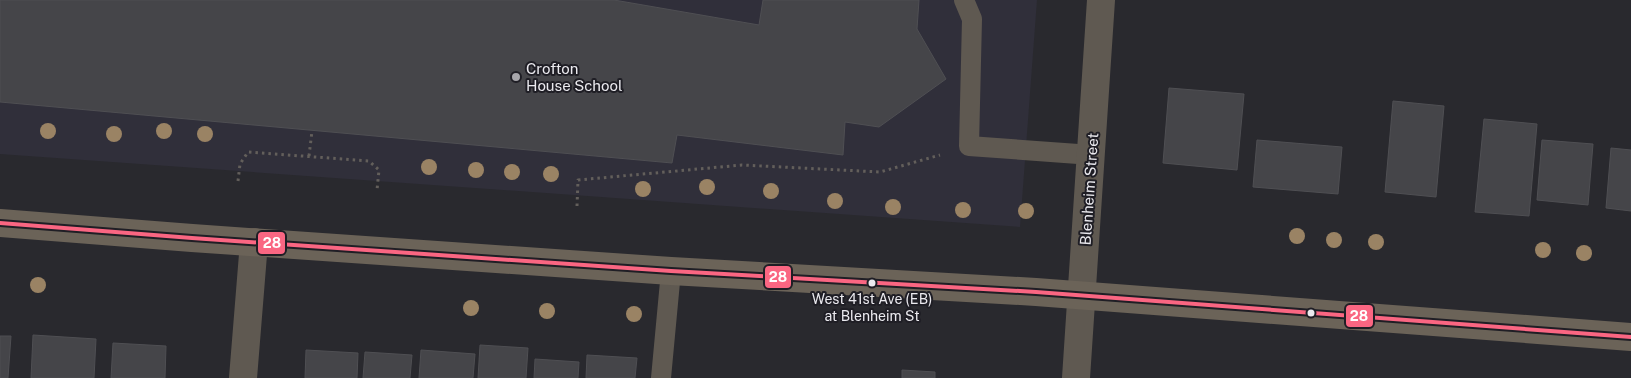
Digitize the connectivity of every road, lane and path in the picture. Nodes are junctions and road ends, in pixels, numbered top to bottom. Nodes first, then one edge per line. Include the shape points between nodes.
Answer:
1 (964, 0) edge
2 (1100, 0) edge
3 (312, 130) dead end
4 (969, 146) junction
5 (1092, 155) junction
6 (309, 156) junction
7 (238, 181) dead end
8 (377, 190) dead end
9 (577, 206) dead end
10 (0, 222) edge
11 (254, 242) junction
12 (671, 271) junction
13 (1082, 296) junction
14 (1631, 337) edge
15 (243, 378) edge
16 (661, 378) edge
17 (1076, 378) edge

1 - 4 lane via 972,19
2 - 5 street, Blenheim Street
3 - 6 path
4 - 5 lane
4 - 9 path via 880,172 742,165 578,180
5 - 13 street, Blenheim Street
6 - 7 path via 248,152 240,164
6 - 8 path via 369,161 379,170
10 - 11 main road
11 - 12 main road
11 - 15 street
12 - 13 main road
12 - 16 lane
13 - 14 main road
13 - 17 street, Blenheim Street

